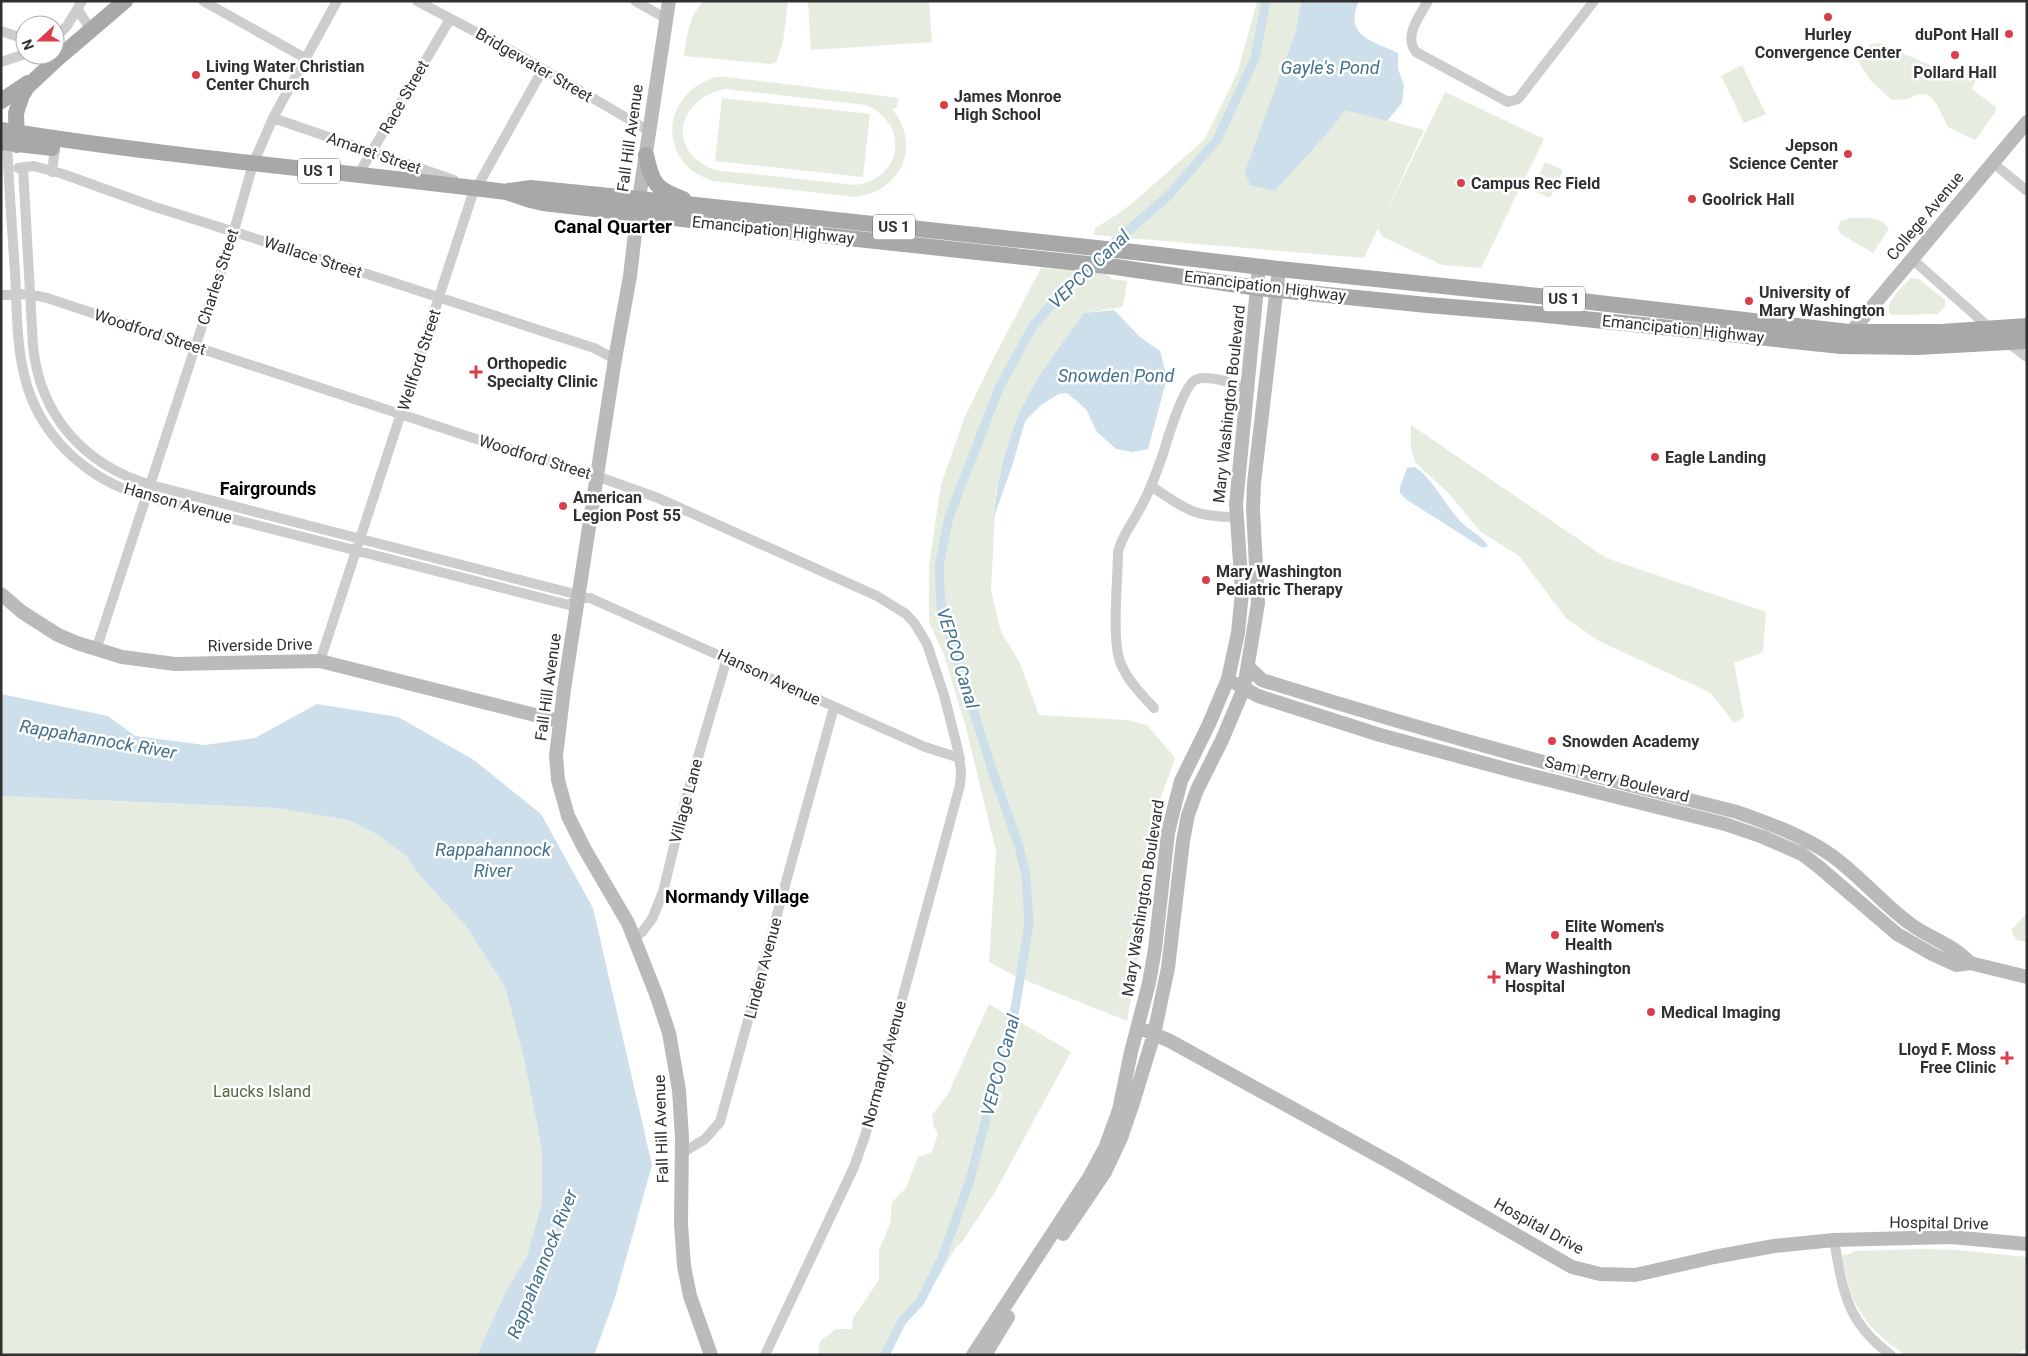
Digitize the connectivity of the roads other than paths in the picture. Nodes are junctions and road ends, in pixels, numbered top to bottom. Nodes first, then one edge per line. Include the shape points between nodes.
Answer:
1 (125, 1) edge
2 (203, 1) edge
3 (337, 1) edge
4 (417, 1) edge
5 (635, 1) edge
6 (669, 1) edge
7 (1428, 1) edge
8 (1594, 1) edge
9 (80, 6) edge
10 (665, 18) junction
11 (450, 19) junction
12 (65, 28) edge
13 (91, 30) junction
14 (1, 31) edge
15 (15, 36) edge
16 (65, 50) edge
17 (15, 57) edge
18 (305, 58) junction
19 (1, 62) edge
20 (48, 65) edge
21 (543, 69) junction
22 (36, 78) junction
23 (1, 101) edge
24 (273, 118) junction
25 (2027, 122) edge
26 (649, 131) junction
27 (8, 139) edge
28 (55, 148) junction
29 (131, 148) junction
30 (372, 152) junction
31 (646, 155) junction
32 (1992, 163) junction
33 (253, 164) junction
34 (23, 167) junction
35 (9, 171) junction
36 (52, 172) junction
37 (358, 175) junction
38 (476, 188) junction
39 (2027, 190) edge
40 (639, 206) junction
41 (701, 206) junction
42 (234, 231) junction
43 (1912, 259) junction
44 (1259, 267) junction
45 (1279, 269) junction
46 (1258, 288) junction
47 (1276, 289) junction
48 (16, 294) junction
49 (30, 294) junction
50 (1, 295) edge
51 (440, 298) junction
52 (2027, 326) edge
53 (1991, 329) junction
54 (1846, 341) junction
55 (2027, 341) edge
56 (2008, 343) junction
57 (195, 346) junction
58 (2027, 357) edge
59 (615, 359) junction
60 (1247, 389) junction
61 (401, 414) junction
62 (598, 477) junction
63 (151, 485) junction
64 (1151, 486) junction
65 (147, 497) junction
66 (1236, 517) junction
67 (361, 538) junction
68 (357, 552) junction
69 (1, 594) edge
70 (578, 598) junction
71 (96, 650) junction
72 (727, 658) junction
73 (320, 661) junction
74 (1248, 667) junction
75 (1228, 679) junction
76 (1244, 688) junction
77 (834, 708) junction
78 (1154, 708) dead end
79 (559, 722) junction
80 (960, 758) junction
81 (634, 938) junction
82 (1970, 964) junction
83 (2027, 977) edge
84 (1137, 1028) junction
85 (1154, 1034) junction
86 (682, 1154) junction
87 (1834, 1240) junction
88 (2027, 1244) edge
89 (710, 1355) edge
90 (765, 1355) edge
91 (973, 1355) edge
92 (985, 1355) edge
93 (1891, 1355) edge

1 - 13 main road
2 - 18 street
3 - 18 street, Charles Street
4 - 11 street, Bridgewater Street
5 - 10 street
6 - 10 street, Fall Hill Avenue
7 - 8 street via 1412,33 1411,42 1416,52 1504,101 1513,102
9 - 12 street
9 - 13 street
10 - 26 street, Fall Hill Avenue
11 - 21 street, Bridgewater Street
11 - 30 street, Race Street
13 - 16 main road
14 - 15 street
17 - 19 street
18 - 24 street, Charles Street
20 - 22 main road
21 - 26 street, Bridgewater Street
21 - 38 street, Wellford Street
22 - 23 main road
22 - 27 main road via 18,105
24 - 30 street, Amaret Street
24 - 33 street, Charles Street
25 - 32 street, College Avenue
26 - 31 street, Fall Hill Avenue
27 - 28 main road, Emancipation Highway / US 1
27 - 29 main road, Emancipation Highway / US 1
27 - 35 street, Hanson Avenue
28 - 29 main road, Emancipation Highway / US 1 via 92,151
28 - 36 street
29 - 33 main road, Emancipation Highway / US 1
30 - 37 street, Race Street
30 - 38 street, Amaret Street
31 - 40 street, Fall Hill Avenue
31 - 41 main road via 651,177 658,187
32 - 39 street
32 - 43 street, College Avenue
33 - 37 main road, Emancipation Highway / US 1
33 - 42 street, Charles Street
34 - 35 street, Wallace Street
34 - 36 street, Wallace Street via 34,166
34 - 49 street, Hanson Avenue
35 - 48 street, Hanson Avenue
36 - 42 street, Wallace Street
37 - 38 main road, Emancipation Highway / US 1
38 - 40 main road, Emancipation Highway / US 1 via 506,192 530,200
38 - 51 street, Wellford Street
40 - 41 main road, Emancipation Highway / US 1
40 - 46 main road, Emancipation Highway / US 1 via 793,232 1059,260
40 - 59 street, Fall Hill Avenue
41 - 44 main road, Emancipation Highway / US 1
42 - 51 street, Wallace Street
42 - 57 street, Charles Street
43 - 53 street
43 - 54 street, College Avenue
44 - 45 main road, Emancipation Highway / US 1
44 - 46 street, Mary Washington Boulevard
45 - 47 street, Mary Washington Boulevard
45 - 54 main road, Emancipation Highway / US 1 via 1539,296
46 - 47 main road, Emancipation Highway / US 1
46 - 60 street, Mary Washington Boulevard
47 - 54 main road, Emancipation Highway / US 1
47 - 74 street, Mary Washington Boulevard via 1254,483 1258,603
48 - 49 street, Woodford Street
48 - 50 street, Woodford Street
48 - 65 street, Hanson Avenue via 24,375 33,402 46,424 64,448 89,470 111,484
49 - 57 street, Woodford Street
49 - 63 street, Hanson Avenue via 36,366 43,391 58,418 91,456 121,474
51 - 59 street, Wallace Street via 594,348
51 - 61 street, Wellford Street
52 - 53 main road, Emancipation Highway / US 1
53 - 54 main road, Emancipation Highway / US 1
53 - 56 street
54 - 56 main road, Emancipation Highway / US 1 via 1917,347
55 - 56 main road, Emancipation Highway / US 1
56 - 58 street
57 - 61 street, Woodford Street
57 - 63 street, Charles Street
59 - 62 street, Fall Hill Avenue
60 - 64 street via 1224,381 1200,379 1191,384 1172,423
60 - 66 street, Mary Washington Boulevard
61 - 62 street, Woodford Street
61 - 67 street, Wellford Street
62 - 70 street, Fall Hill Avenue
62 - 80 street, Woodford Street via 701,516 864,589 902,611 927,644
63 - 65 street, Charles Street
63 - 67 street, Hanson Avenue
64 - 66 street via 1188,510 1206,516
64 - 78 street via 1137,516 1125,531 1118,552 1116,636 1121,664
65 - 68 street, Hanson Avenue
65 - 71 street, Charles Street
66 - 75 street, Mary Washington Boulevard via 1242,592 1238,633
67 - 68 street, Wellford Street
67 - 70 street, Hanson Avenue via 571,592
68 - 70 street, Hanson Avenue via 569,604
68 - 73 street, Wellford Street
69 - 71 street, Riverside Drive via 40,624 64,638
70 - 72 street, Hanson Avenue via 590,598
70 - 79 street, Fall Hill Avenue
71 - 73 street, Riverside Drive via 176,664
72 - 77 street, Hanson Avenue
72 - 81 street, Village Lane via 662,892 652,919
73 - 79 street, Riverside Drive
74 - 76 street, Mary Washington Boulevard
74 - 82 street, Sam Perry Boulevard via 1262,680 1384,718 1737,812 1774,825 1831,855 1909,923 1961,953
75 - 76 street, Sam Perry Boulevard
75 - 84 street, Mary Washington Boulevard via 1181,781 1174,804 1163,866 1155,949
76 - 82 street, Sam Perry Boulevard via 1258,696 1380,735 1725,824 1763,837 1802,854 1897,934 1956,965
76 - 85 street, Mary Washington Boulevard via 1188,815 1168,968
77 - 80 street, Hanson Avenue via 925,747
77 - 86 street, Linden Avenue via 720,1122 705,1139
79 - 81 street, Fall Hill Avenue via 558,780 568,816
80 - 90 street, Normandy Avenue via 960,785 862,1144
81 - 86 street, Fall Hill Avenue via 656,994 676,1063
82 - 83 street, Sam Perry Boulevard
84 - 85 street, Hospital Drive
84 - 91 street, Mary Washington Boulevard via 1119,1110 1106,1146 1090,1176
85 - 87 street, Hospital Drive via 1396,1165 1575,1268 1600,1274 1635,1275 1774,1246
85 - 92 street, Mary Washington Boulevard via 1121,1138 1107,1169
86 - 89 street, Fall Hill Avenue via 684,1266 690,1296
87 - 88 street, Hospital Drive via 1952,1237
87 - 93 street via 1842,1286 1852,1313

